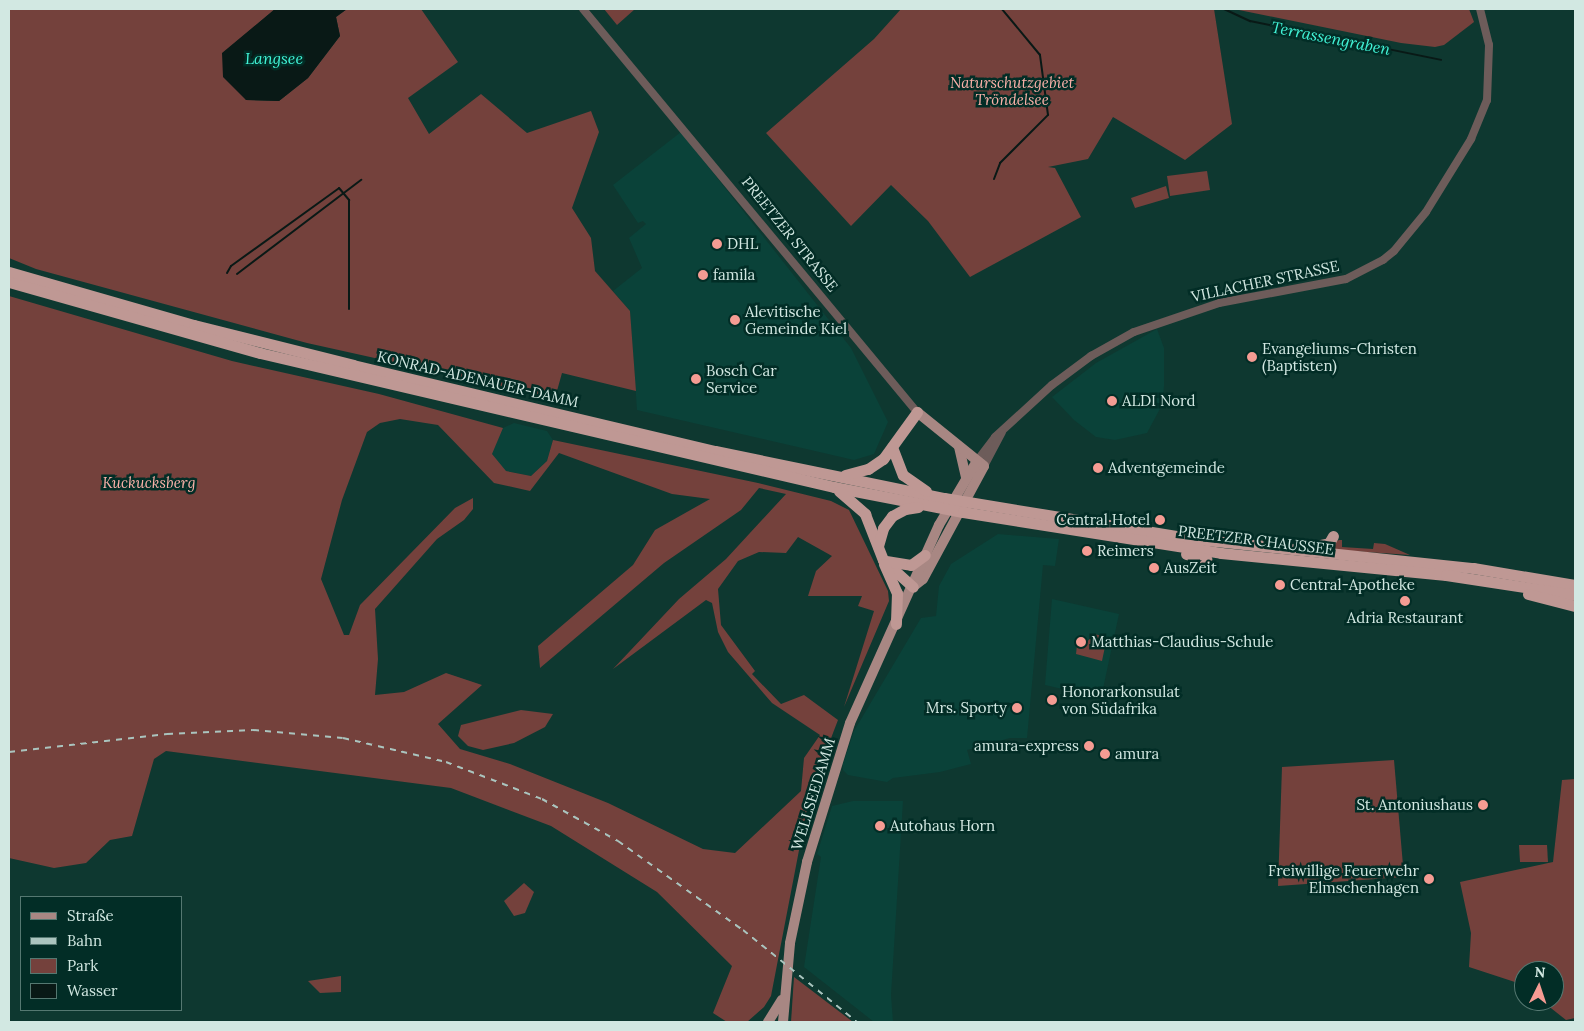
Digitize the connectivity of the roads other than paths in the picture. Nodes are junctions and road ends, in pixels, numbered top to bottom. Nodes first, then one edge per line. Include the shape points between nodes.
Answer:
1 (584, 9) edge
2 (1480, 9) edge
3 (9, 272) edge
4 (9, 282) edge
5 (917, 412) junction
6 (892, 447) junction
7 (959, 447) junction
8 (980, 463) junction
9 (966, 478) junction
10 (833, 481) junction
11 (938, 501) junction
12 (965, 507) junction
13 (1334, 536) dead end
14 (1170, 545) junction
15 (878, 546) junction
16 (1287, 550) junction
17 (925, 555) junction
18 (1206, 559) dead end
19 (883, 560) junction
20 (1515, 574) junction
21 (1575, 577) edge
22 (1494, 581) junction
23 (1575, 584) edge
24 (913, 587) junction
25 (1575, 595) edge
26 (1575, 606) edge
27 (896, 624) junction
28 (784, 995) junction
29 (768, 1022) edge
30 (783, 1022) edge

1 - 5 street, PREETZER STRASSE
2 - 8 street, VILLACHER STRASSE via 1490,64 1487,100 1471,139 1406,238 1383,260 1360,273 1318,286 1219,303 1134,332 1065,376 1002,432
3 - 10 highway, KONRAD-ADENAUER-DAMM via 286,348
4 - 10 highway, KONRAD-ADENAUER-DAMM via 260,353
5 - 6 highway via 896,437
5 - 7 main road, PREETZER STRASSE
6 - 10 highway via 868,469
6 - 11 highway via 903,475
7 - 8 main road, PREETZER STRASSE
7 - 9 main road
8 - 9 main road, WELLSEEDAMM
8 - 24 main road, WELLSEEDAMM via 923,579
9 - 17 main road, WELLSEEDAMM
10 - 11 highway, KONRAD-ADENAUER-DAMM
10 - 15 highway via 862,509
11 - 12 highway, PREETZER CHAUSSEE
11 - 15 highway via 905,509 892,516 883,528
12 - 14 highway, PREETZER CHAUSSEE
12 - 16 highway, PREETZER CHAUSSEE
13 - 16 highway via 1324,544
14 - 18 highway via 1182,553
14 - 22 highway, PREETZER CHAUSSEE
15 - 19 highway
16 - 20 highway, PREETZER CHAUSSEE via 1444,564
17 - 19 highway via 910,566 898,566
17 - 24 main road, WELLSEEDAMM
19 - 24 highway
19 - 27 highway via 897,593
20 - 21 highway via 1543,572
20 - 23 highway, PREETZER CHAUSSEE
22 - 25 highway, PREETZER CHAUSSEE
22 - 26 highway via 1514,591
24 - 27 main road, WELLSEEDAMM
27 - 28 main road, WELLSEEDAMM via 854,714 807,862 790,943
28 - 29 main road
28 - 30 main road, WELLSEEDAMM

